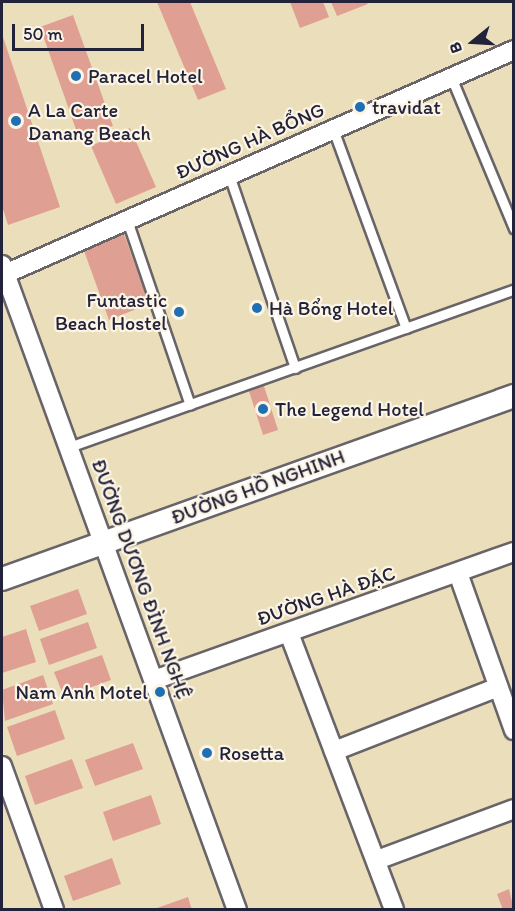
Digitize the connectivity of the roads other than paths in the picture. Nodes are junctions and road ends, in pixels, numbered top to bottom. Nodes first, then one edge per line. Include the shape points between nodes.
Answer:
1 (513, 50) edge
2 (451, 77) junction
3 (333, 129) junction
4 (229, 175) junction
5 (510, 203) edge
6 (127, 220) junction
7 (513, 228) edge
8 (3, 269) edge
9 (513, 289) edge
10 (406, 328) junction
11 (295, 368) junction
12 (513, 396) edge
13 (190, 405) junction
14 (69, 447) junction
15 (103, 543) junction
16 (513, 552) edge
17 (458, 573) junction
18 (2, 579) edge
19 (289, 633) junction
20 (154, 680) junction
21 (498, 687) junction
22 (513, 730) edge
23 (334, 751) junction
24 (2, 766) edge
25 (513, 808) edge
26 (377, 860) junction
27 (54, 909) edge
28 (237, 909) edge
29 (394, 909) edge

1 - 2 street, ĐƯỜNG HÀ BỔNG
2 - 3 street, ĐƯỜNG HÀ BỔNG
2 - 5 lane
3 - 4 street, ĐƯỜNG HÀ BỔNG
3 - 10 lane
4 - 6 street, ĐƯỜNG HÀ BỔNG
4 - 11 lane
5 - 7 lane
6 - 8 street, ĐƯỜNG HÀ BỔNG
6 - 13 lane
8 - 14 street, ĐƯỜNG DƯƠNG ĐÌNH NGHỆ
9 - 10 lane
10 - 11 lane
11 - 13 lane
12 - 15 street, ĐƯỜNG HỒ NGHINH
13 - 14 lane
14 - 15 street, ĐƯỜNG DƯƠNG ĐÌNH NGHỆ
15 - 18 street, ĐƯỜNG HỒ NGHINH
15 - 20 street, ĐƯỜNG DƯƠNG ĐÌNH NGHỆ
16 - 17 street, ĐƯỜNG HÀ ĐẶC
17 - 19 street, ĐƯỜNG HÀ ĐẶC
17 - 21 street
19 - 20 street, ĐƯỜNG HÀ ĐẶC
19 - 23 street
20 - 28 street, ĐƯỜNG DƯƠNG ĐÌNH NGHỆ
21 - 22 street
21 - 23 street
23 - 26 street
24 - 27 street
25 - 26 street
26 - 29 street

